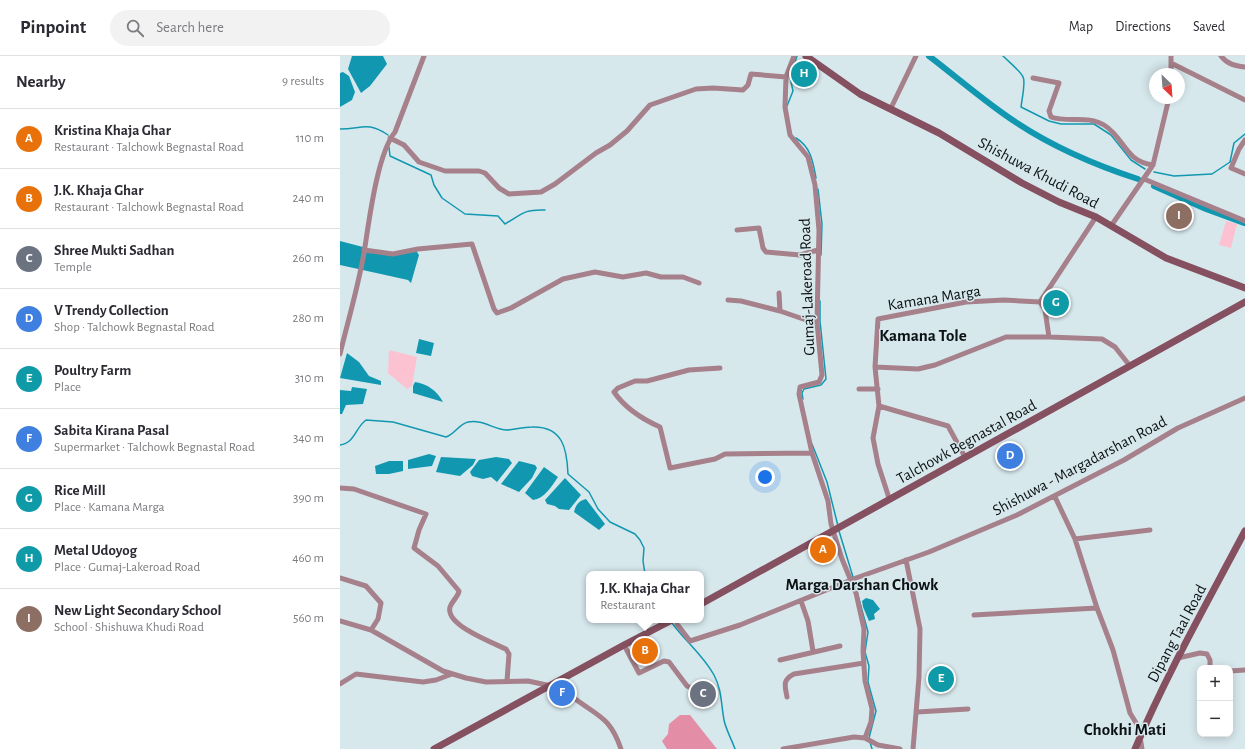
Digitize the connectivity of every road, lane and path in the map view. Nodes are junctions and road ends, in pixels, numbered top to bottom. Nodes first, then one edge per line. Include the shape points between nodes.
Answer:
1 (424, 56) edge
2 (794, 56) edge
3 (806, 56) edge
4 (916, 56) edge
5 (1171, 56) edge
6 (1221, 56) edge
7 (1172, 63) junction
8 (1245, 67) edge
9 (1172, 68) edge
10 (786, 77) junction
11 (1033, 78) dead end
12 (1245, 100) edge
13 (1168, 104) edge
14 (891, 108) junction
15 (390, 138) junction
16 (1245, 140) edge
17 (1153, 165) junction
18 (1245, 174) edge
19 (1144, 179) junction
20 (1096, 217) junction
21 (1245, 221) edge
22 (1111, 226) junction
23 (738, 230) dead end
24 (364, 250) junction
25 (818, 250) junction
26 (699, 283) dead end
27 (1245, 288) edge
28 (779, 293) dead end
29 (728, 300) dead end
30 (1040, 302) junction
31 (1245, 302) edge
32 (780, 311) junction
33 (817, 322) junction
34 (1049, 337) junction
35 (340, 354) edge
36 (1130, 366) junction
37 (875, 367) junction
38 (720, 368) dead end
39 (859, 389) dead end
40 (878, 389) junction
41 (1245, 398) edge
42 (879, 406) junction
43 (812, 453) junction
44 (965, 457) junction
45 (340, 488) edge
46 (1055, 496) junction
47 (889, 498) junction
48 (1150, 530) dead end
49 (834, 531) junction
50 (1245, 531) edge
51 (1075, 539) junction
52 (906, 560) junction
53 (340, 578) edge
54 (854, 579) junction
55 (801, 601) junction
56 (704, 602) edge
57 (1097, 608) junction
58 (974, 615) dead end
59 (340, 621) edge
60 (666, 623) edge
61 (678, 623) edge
62 (371, 630) junction
63 (624, 644) junction
64 (840, 646) dead end
65 (813, 651) junction
66 (1178, 658) junction
67 (780, 660) dead end
68 (864, 663) junction
69 (1210, 665) edge
70 (1245, 670) edge
71 (1233, 671) edge
72 (452, 674) junction
73 (507, 681) junction
74 (340, 684) edge
75 (548, 686) junction
76 (700, 692) dead end
77 (788, 697) dead end
78 (968, 709) dead end
79 (917, 712) junction
80 (1140, 734) junction
81 (868, 741) junction
82 (434, 749) edge
83 (621, 749) edge
84 (783, 749) edge
85 (900, 749) edge
86 (912, 749) edge
87 (1135, 749) edge
88 (1142, 749) edge

1 - 15 street via 395,132
2 - 10 street, Gumaj-Lakeroad Road
3 - 14 main road, Shishuwa Khudi Road via 860,94
4 - 14 street
5 - 7 street
6 - 8 street via 1227,62
7 - 9 street
7 - 12 street
10 - 15 street via 751,74 748,85 743,90 696,89 650,106 610,145 541,192 509,194 499,188 486,173 446,171 419,162 404,145
10 - 25 street, Gumaj-Lakeroad Road via 785,107 788,130 808,157 815,185
11 - 17 street via 1059,83 1049,111 1051,117 1103,124 1118,137 1135,160
13 - 17 street
14 - 20 main road, Shishuwa Khudi Road via 939,133 1022,183
15 - 24 street via 368,222
16 - 18 street via 1231,168
17 - 19 street
19 - 21 street
19 - 22 street
20 - 22 main road, Shishuwa Khudi Road
20 - 30 street
22 - 27 main road, Shishuwa Khudi Road via 1166,258
23 - 25 street via 759,228 766,252 800,255
24 - 26 street via 393,254 472,244 497,313 563,279 595,272 623,277 646,273 661,277 683,277
24 - 35 street
25 - 33 street, Gumaj-Lakeroad Road
28 - 32 street
29 - 32 street
30 - 34 street via 1045,310
30 - 37 street, Kamana Marga via 966,302 878,319
31 - 36 main road, Talchowk Begnastal Road
32 - 33 street
33 - 43 street, Gumaj-Lakeroad Road via 822,377 819,382 803,386 799,390
34 - 36 street via 1102,338 1115,347
34 - 37 street via 1006,337 935,365 918,369
36 - 44 main road, Talchowk Begnastal Road
37 - 40 street, Kamana Marga
38 - 43 street via 689,370 647,381 635,381 614,392 630,409 660,427 670,468 715,459 725,454
39 - 40 street
40 - 42 street, Kamana Marga
41 - 46 street, Shishuwa - Margadarshan Road via 1178,428
42 - 44 street via 948,426
42 - 47 street, Kamana Marga via 874,438 878,464
43 - 49 street, Gumaj-Lakeroad Road via 828,501
44 - 47 main road, Talchowk Begnastal Road
45 - 73 street via 354,489 426,514 414,548 438,566 459,590 450,607 454,620 469,632 506,649 509,654
46 - 51 street
46 - 52 street, Shishuwa - Margadarshan Road via 1018,515
47 - 49 main road, Talchowk Begnastal Road
48 - 51 street
49 - 54 street, Gumaj-Lakeroad Road via 842,559
49 - 56 main road, Talchowk Begnastal Road
50 - 66 main road, Dipang Taal Road
51 - 57 street
52 - 54 street, Shishuwa - Margadarshan Road
52 - 79 street via 920,629
53 - 62 street via 366,586 381,603 378,619
54 - 55 street, Shishuwa - Margadarshan Road
54 - 68 street, Gumaj-Lakeroad Road via 865,634
55 - 61 street, Shishuwa - Margadarshan Road via 690,641
55 - 65 street via 808,621
57 - 58 street
57 - 80 street via 1113,650 1130,713
59 - 62 street
60 - 63 main road
62 - 72 street
63 - 75 main road
63 - 76 street via 639,673 664,661 669,662 687,686
64 - 65 street
65 - 67 street
66 - 69 street via 1207,654
66 - 80 main road, Dipang Taal Road
68 - 77 street via 794,674 784,682
68 - 81 street, Gumaj-Lakeroad Road via 865,681 872,709
70 - 71 street
72 - 73 street via 486,682
72 - 74 street via 423,682 356,674
73 - 75 street via 528,681
75 - 82 main road
75 - 83 street via 556,687 561,684 573,697 608,722 616,734
78 - 79 street
79 - 86 street
80 - 87 main road, Dipang Taal Road
80 - 88 street
81 - 84 street via 838,739
81 - 85 street

